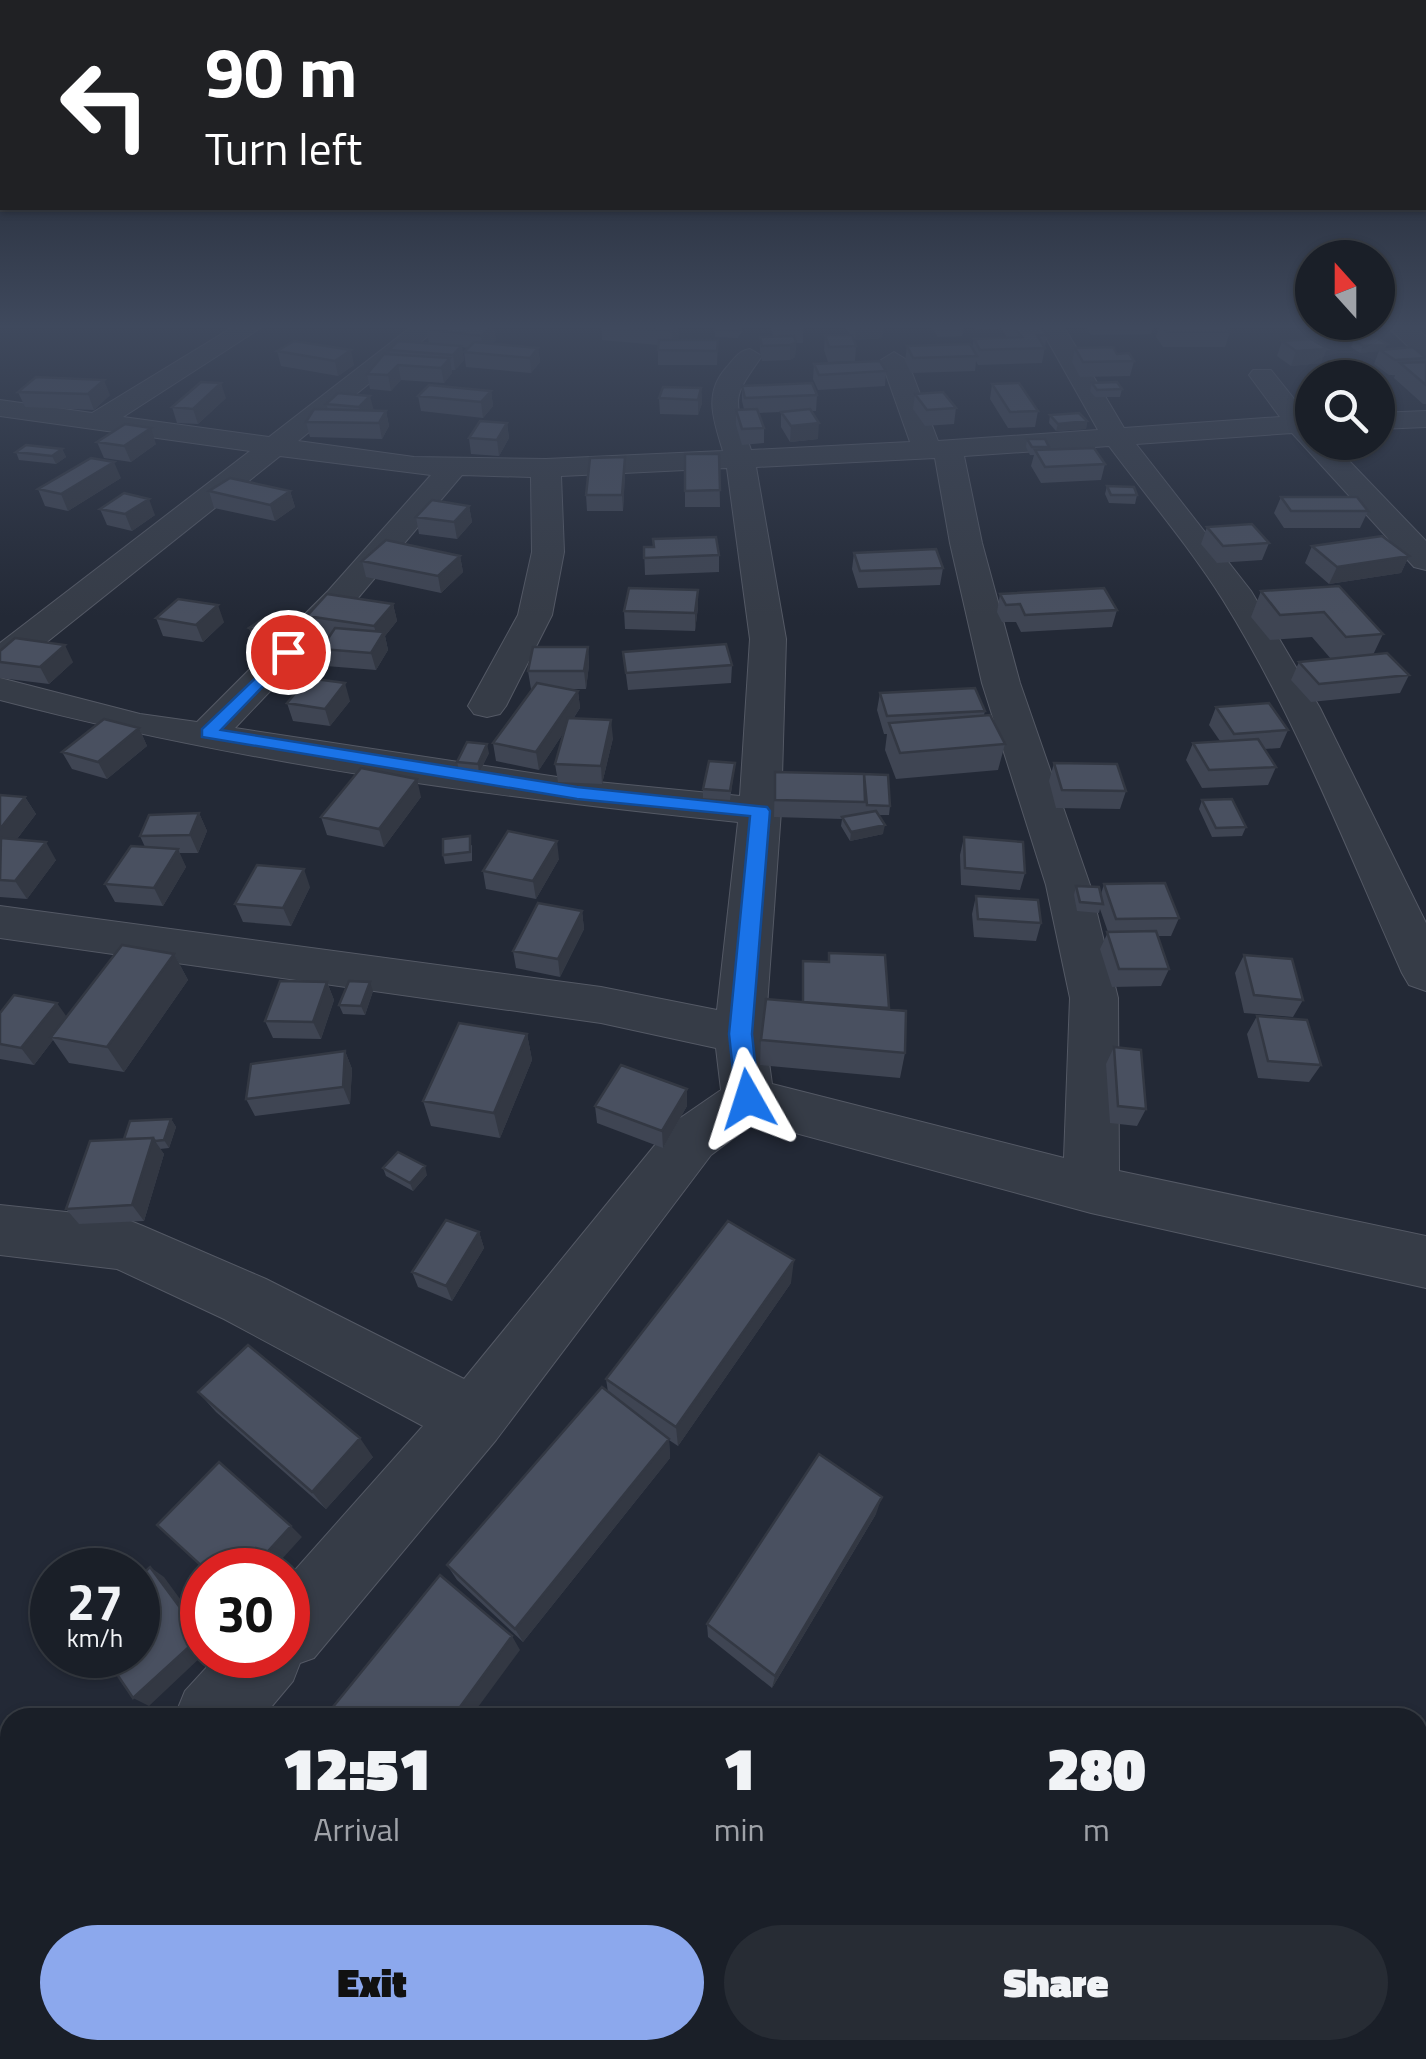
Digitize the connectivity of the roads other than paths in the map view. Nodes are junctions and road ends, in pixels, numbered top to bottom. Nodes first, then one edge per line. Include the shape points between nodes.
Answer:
1 (119, 423) edge
2 (300, 423) edge
3 (729, 423) edge
4 (924, 423) edge
5 (1107, 423) edge
6 (1295, 433) edge
7 (1118, 439) junction
8 (270, 446) junction
9 (937, 449) junction
10 (740, 460) junction
11 (1335, 460) edge
12 (454, 467) junction
13 (546, 468) junction
14 (1426, 560) edge
15 (522, 647) dead end
16 (0, 661) edge
17 (0, 689) edge
18 (487, 706) junction
19 (208, 733) junction
20 (447, 774) junction
21 (760, 811) junction
22 (0, 922) edge
23 (1426, 972) edge
24 (740, 1034) junction
25 (748, 1099) junction
26 (1091, 1189) junction
27 (0, 1230) edge
28 (1426, 1262) edge
29 (473, 1418) junction
30 (310, 1607) edge
31 (247, 1678) edge
32 (221, 1708) edge

1 - 8 street
2 - 8 street
3 - 10 street
4 - 9 street
5 - 7 street
6 - 7 street
7 - 9 street
7 - 23 street via 1253,622
8 - 12 street
8 - 16 street
9 - 10 street
9 - 26 street via 1002,683 1068,885 1094,998
10 - 13 street
10 - 21 street via 768,638
11 - 14 street
12 - 13 street
12 - 19 street via 340,598
13 - 18 street via 548,552 535,615
15 - 18 street
17 - 19 street via 139,725
18 - 20 street
19 - 20 street
20 - 21 street
21 - 24 street
22 - 24 street via 601,1006
24 - 25 street
25 - 26 street
25 - 29 street via 692,1139
26 - 28 street
27 - 29 street via 124,1244
29 - 30 street
31 - 32 street

